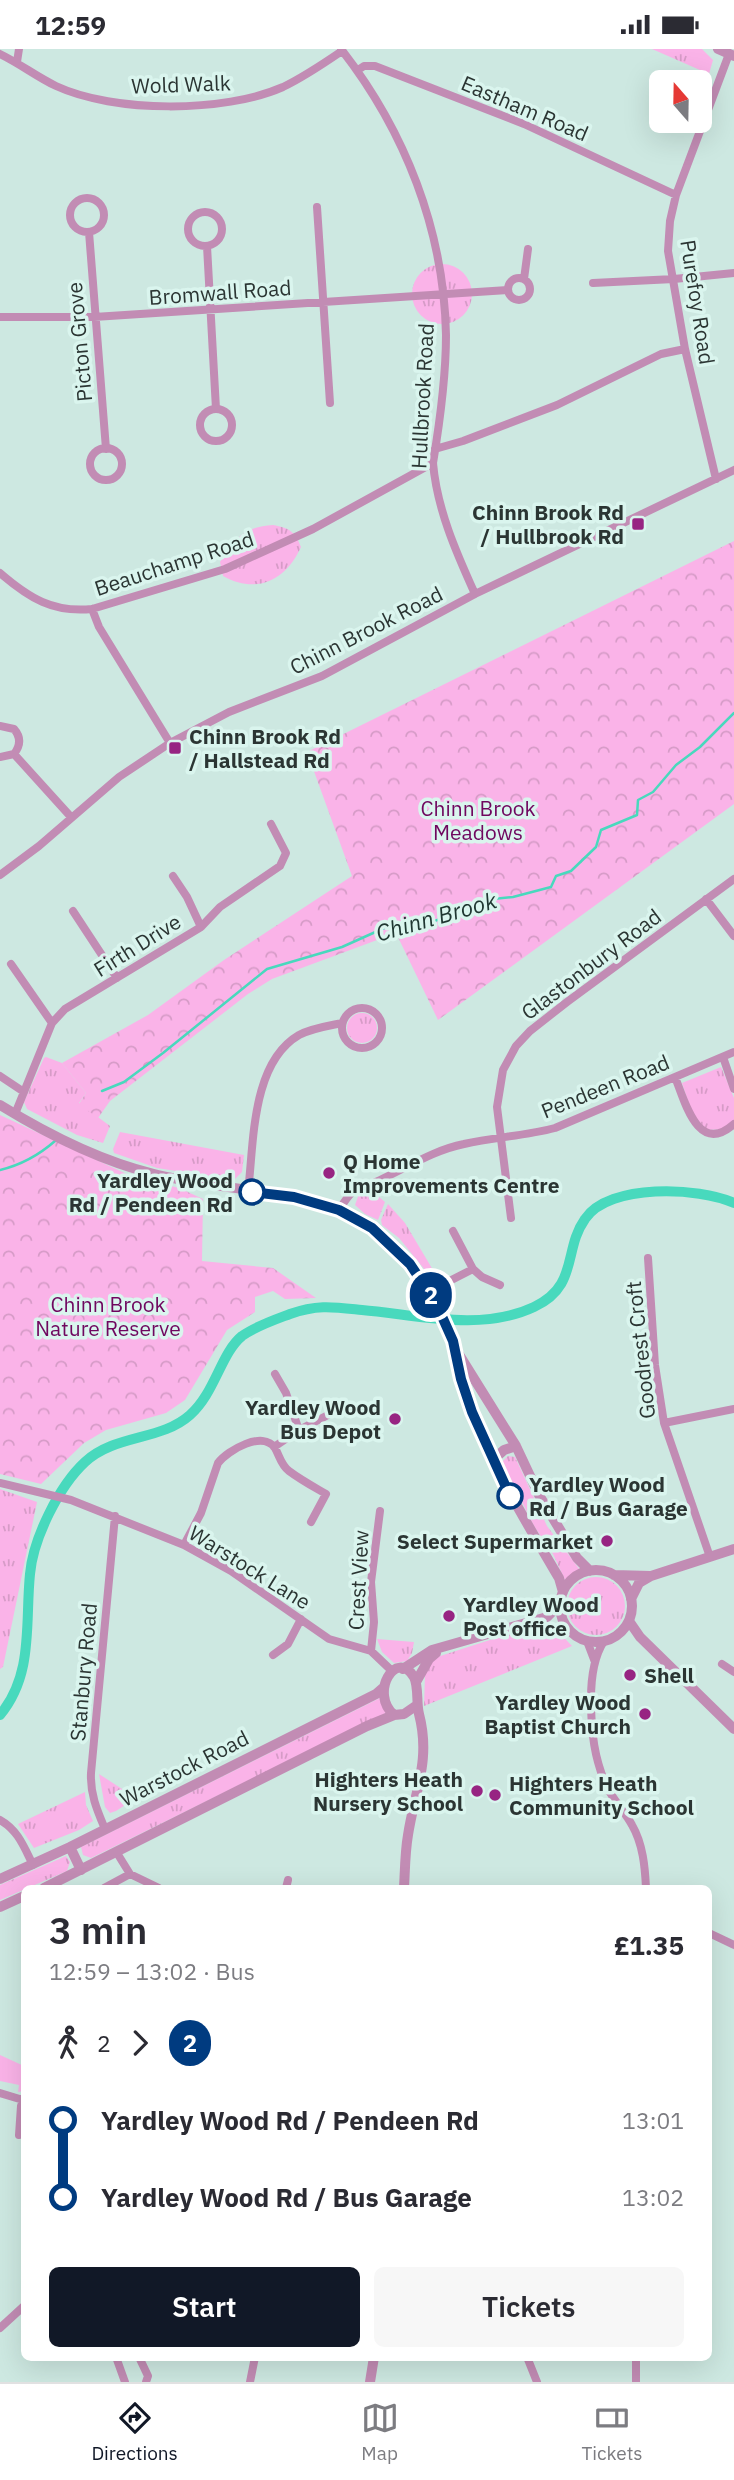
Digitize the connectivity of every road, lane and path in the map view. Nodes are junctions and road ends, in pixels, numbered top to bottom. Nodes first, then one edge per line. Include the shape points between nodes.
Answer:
1 (19, 49) edge
2 (718, 49) edge
3 (342, 50) edge
4 (0, 54) edge
5 (731, 55) edge
6 (18, 62) junction
7 (358, 69) junction
8 (677, 195) junction
9 (317, 207) dead end
10 (89, 232) junction
11 (208, 246) junction
12 (528, 249) dead end
13 (734, 273) edge
14 (524, 279) junction
15 (674, 279) junction
16 (593, 283) dead end
17 (508, 290) junction
18 (442, 293) junction
19 (324, 302) junction
20 (211, 310) junction
21 (0, 317) edge
22 (94, 317) junction
23 (685, 349) junction
24 (330, 403) dead end
25 (216, 408) junction
26 (106, 449) junction
27 (435, 449) junction
28 (433, 463) junction
29 (734, 470) edge
30 (716, 479) junction
31 (0, 573) edge
32 (475, 594) junction
33 (92, 609) junction
34 (0, 726) edge
35 (170, 743) junction
36 (14, 754) junction
37 (0, 757) edge
38 (71, 817) junction
39 (271, 824) dead end
40 (0, 875) edge
41 (173, 876) dead end
42 (734, 879) edge
43 (706, 899) junction
44 (73, 911) dead end
45 (201, 926) junction
46 (734, 936) edge
47 (11, 964) dead end
48 (117, 978) junction
49 (52, 1023) junction
50 (342, 1023) junction
51 (734, 1052) edge
52 (723, 1057) junction
53 (0, 1076) edge
54 (675, 1077) junction
55 (734, 1089) edge
56 (24, 1092) junction
57 (0, 1105) edge
58 (15, 1114) junction
59 (734, 1124) edge
60 (500, 1139) junction
61 (248, 1192) junction
62 (339, 1210) junction
63 (511, 1218) dead end
64 (453, 1231) dead end
65 (648, 1258) dead end
66 (473, 1269) junction
67 (500, 1285) dead end
68 (428, 1292) junction
69 (454, 1344) junction
70 (275, 1374) dead end
71 (490, 1403) junction
72 (734, 1409) edge
73 (472, 1412) junction
74 (328, 1415) dead end
75 (664, 1423) junction
76 (299, 1430) junction
77 (516, 1446) junction
78 (274, 1447) junction
79 (494, 1459) junction
80 (0, 1483) edge
81 (380, 1511) dead end
82 (116, 1516) junction
83 (311, 1522) dead end
84 (184, 1545) junction
85 (734, 1549) edge
86 (710, 1557) junction
87 (590, 1571) junction
88 (614, 1575) junction
89 (651, 1576) junction
90 (563, 1592) junction
91 (631, 1599) junction
92 (560, 1604) junction
93 (547, 1617) junction
94 (301, 1619) junction
95 (563, 1621) junction
96 (629, 1621) junction
97 (617, 1635) junction
98 (640, 1636) junction
99 (587, 1641) junction
100 (604, 1641) junction
101 (443, 1647) junction
102 (371, 1651) junction
103 (272, 1655) dead end
104 (595, 1661) junction
105 (722, 1664) dead end
106 (733, 1668) edge
107 (397, 1670) junction
108 (416, 1682) junction
109 (384, 1687) junction
110 (417, 1705) junction
111 (399, 1715) junction
112 (422, 1727) junction
113 (734, 1729) edge
114 (0, 1820) edge
115 (105, 1829) junction
116 (70, 1847) junction
117 (117, 1853) junction
118 (33, 1865) junction
119 (81, 1870) junction
120 (130, 1874) junction
121 (0, 1879) edge
122 (50, 1885) edge
123 (110, 1885) edge
124 (153, 1885) edge
125 (404, 1885) edge
126 (646, 1885) edge
127 (21, 1897) edge
128 (0, 1907) edge
129 (712, 1934) edge
130 (734, 1945) edge
131 (0, 2093) edge
132 (21, 2098) edge
133 (21, 2106) edge
134 (19, 2135) dead end
135 (21, 2309) edge
136 (0, 2328) edge
137 (117, 2361) edge
138 (141, 2361) edge
139 (254, 2361) edge
140 (373, 2361) edge
141 (529, 2361) edge
142 (636, 2361) edge
143 (125, 2382) edge
144 (145, 2382) edge
145 (250, 2382) edge
146 (370, 2382) edge
147 (537, 2382) edge
148 (635, 2382) edge

1 - 6 street
2 - 5 street
3 - 6 street, Wold Walk via 282,87 253,97 152,106 95,99 56,85
3 - 7 street, Hullbrook Road
4 - 6 street, Wold Walk
5 - 8 street, Purefoy Road
7 - 8 street, Eastham Road via 375,66 512,119
7 - 18 street, Hullbrook Road via 404,151 435,239
8 - 15 street, Purefoy Road via 668,251
9 - 19 street
10 - 10 street, Picton Grove via 99,228 105,213 100,203 84,198 71,209 71,220 78,229
10 - 22 street, Picton Grove
11 - 11 street via 220,237 222,227 217,217 207,212 192,219 188,229 196,244
11 - 20 street
12 - 14 street
13 - 15 street
14 - 17 street via 511,281
14 - 17 street via 530,288 525,298 514,299
15 - 16 street
15 - 23 street, Purefoy Road
17 - 18 street, Bromwall Road
18 - 19 street, Bromwall Road
18 - 27 street, Hullbrook Road via 445,369
19 - 20 street, Bromwall Road
19 - 24 street
20 - 22 street, Bromwall Road
20 - 25 street
21 - 22 street, Bromwall Road
22 - 26 street, Picton Grove
23 - 27 street via 661,353 557,405
23 - 30 street, Purefoy Road
25 - 25 street via 226,412 232,426 225,439 215,442 204,437 199,422 205,412
26 - 26 street, Picton Grove via 119,455 122,465 118,474 105,480 95,476 90,466 92,456
27 - 28 street, Hullbrook Road
28 - 32 street, Hullbrook Road via 449,536
28 - 33 street, Beauchamp Road via 313,529 225,569
29 - 30 street, Chinn Brook Road
30 - 32 street, Chinn Brook Road
31 - 33 street, Beauchamp Road via 49,606
32 - 35 street, Chinn Brook Road via 322,676 229,712
33 - 35 street
34 - 36 street via 18,733
35 - 38 street, Chinn Brook Road
36 - 37 street
36 - 38 street
38 - 40 street, Chinn Brook Road
39 - 45 street, Firth Drive via 286,853 280,866 220,907
41 - 45 street
42 - 43 street, Glastonbury Road
43 - 46 street
43 - 60 street, Glastonbury Road via 516,1046 499,1088
44 - 48 street
45 - 48 street, Firth Drive
47 - 49 street
48 - 49 street, Firth Drive
49 - 56 street, Firth Drive
50 - 50 street via 348,1012 367,1008 378,1015 382,1034 367,1048 353,1047 343,1037
50 - 61 street via 300,1034 271,1066 259,1095
51 - 52 street, Pendeen Road
52 - 54 street, Pendeen Road
52 - 55 street
53 - 56 street
54 - 59 street via 698,1128 715,1134
54 - 60 street, Pendeen Road via 555,1128
56 - 58 street, Firth Drive
57 - 58 street
58 - 61 street via 98,1157 154,1174
60 - 62 street, Pendeen Road via 464,1144 418,1160 350,1192
60 - 63 street, Glastonbury Road
61 - 62 street via 294,1197
62 - 68 street via 387,1240
64 - 66 street
65 - 75 street, Goodrest Croft
66 - 67 street
66 - 68 street
68 - 69 street
69 - 71 street
69 - 73 street
70 - 76 street
71 - 73 street
71 - 77 street
72 - 75 street
73 - 79 street
74 - 76 street
75 - 86 street, Goodrest Croft
76 - 78 street
77 - 79 street
77 - 87 street via 539,1495 577,1558
78 - 83 street via 287,1470 326,1494
78 - 84 street via 256,1441 223,1457
79 - 90 street
80 - 82 street, Warstock Lane
81 - 102 street, Crest View via 371,1582
82 - 84 street, Warstock Lane
82 - 115 street, Stanbury Road via 91,1773 94,1805
84 - 94 street, Warstock Lane
85 - 86 street
86 - 89 street
87 - 88 street
87 - 90 street via 575,1577
88 - 89 street
88 - 91 street
89 - 91 street via 639,1583
90 - 92 street
91 - 96 street
92 - 93 street
92 - 95 street
93 - 95 street
93 - 101 street
94 - 102 street, Warstock Lane via 329,1639
94 - 103 street via 288,1644
95 - 99 street
96 - 97 street
96 - 98 street
97 - 98 street
97 - 100 street
98 - 113 street
99 - 100 street
99 - 104 street
100 - 104 street
101 - 107 street
101 - 108 street via 429,1658
102 - 107 street, Warstock Lane
104 - 126 street via 593,1746 609,1790 640,1844
105 - 106 street
107 - 108 street via 412,1675
107 - 109 street via 386,1677
108 - 110 street
109 - 111 street via 385,1702
109 - 115 street, Warstock Road via 376,1695
110 - 111 street
110 - 112 street
111 - 112 street
111 - 117 street via 367,1726
112 - 125 street via 425,1758 408,1836
114 - 118 street via 18,1835
115 - 116 street, Warstock Road
116 - 118 street, Warstock Road
116 - 119 street
117 - 119 street
117 - 120 street
118 - 121 street, Warstock Road
119 - 122 street
120 - 123 street
120 - 124 street
127 - 128 street
129 - 130 street
131 - 132 street
133 - 134 street
135 - 136 street
137 - 143 street
138 - 144 street via 148,2376
139 - 145 street
140 - 146 street
141 - 147 street
142 - 148 street

